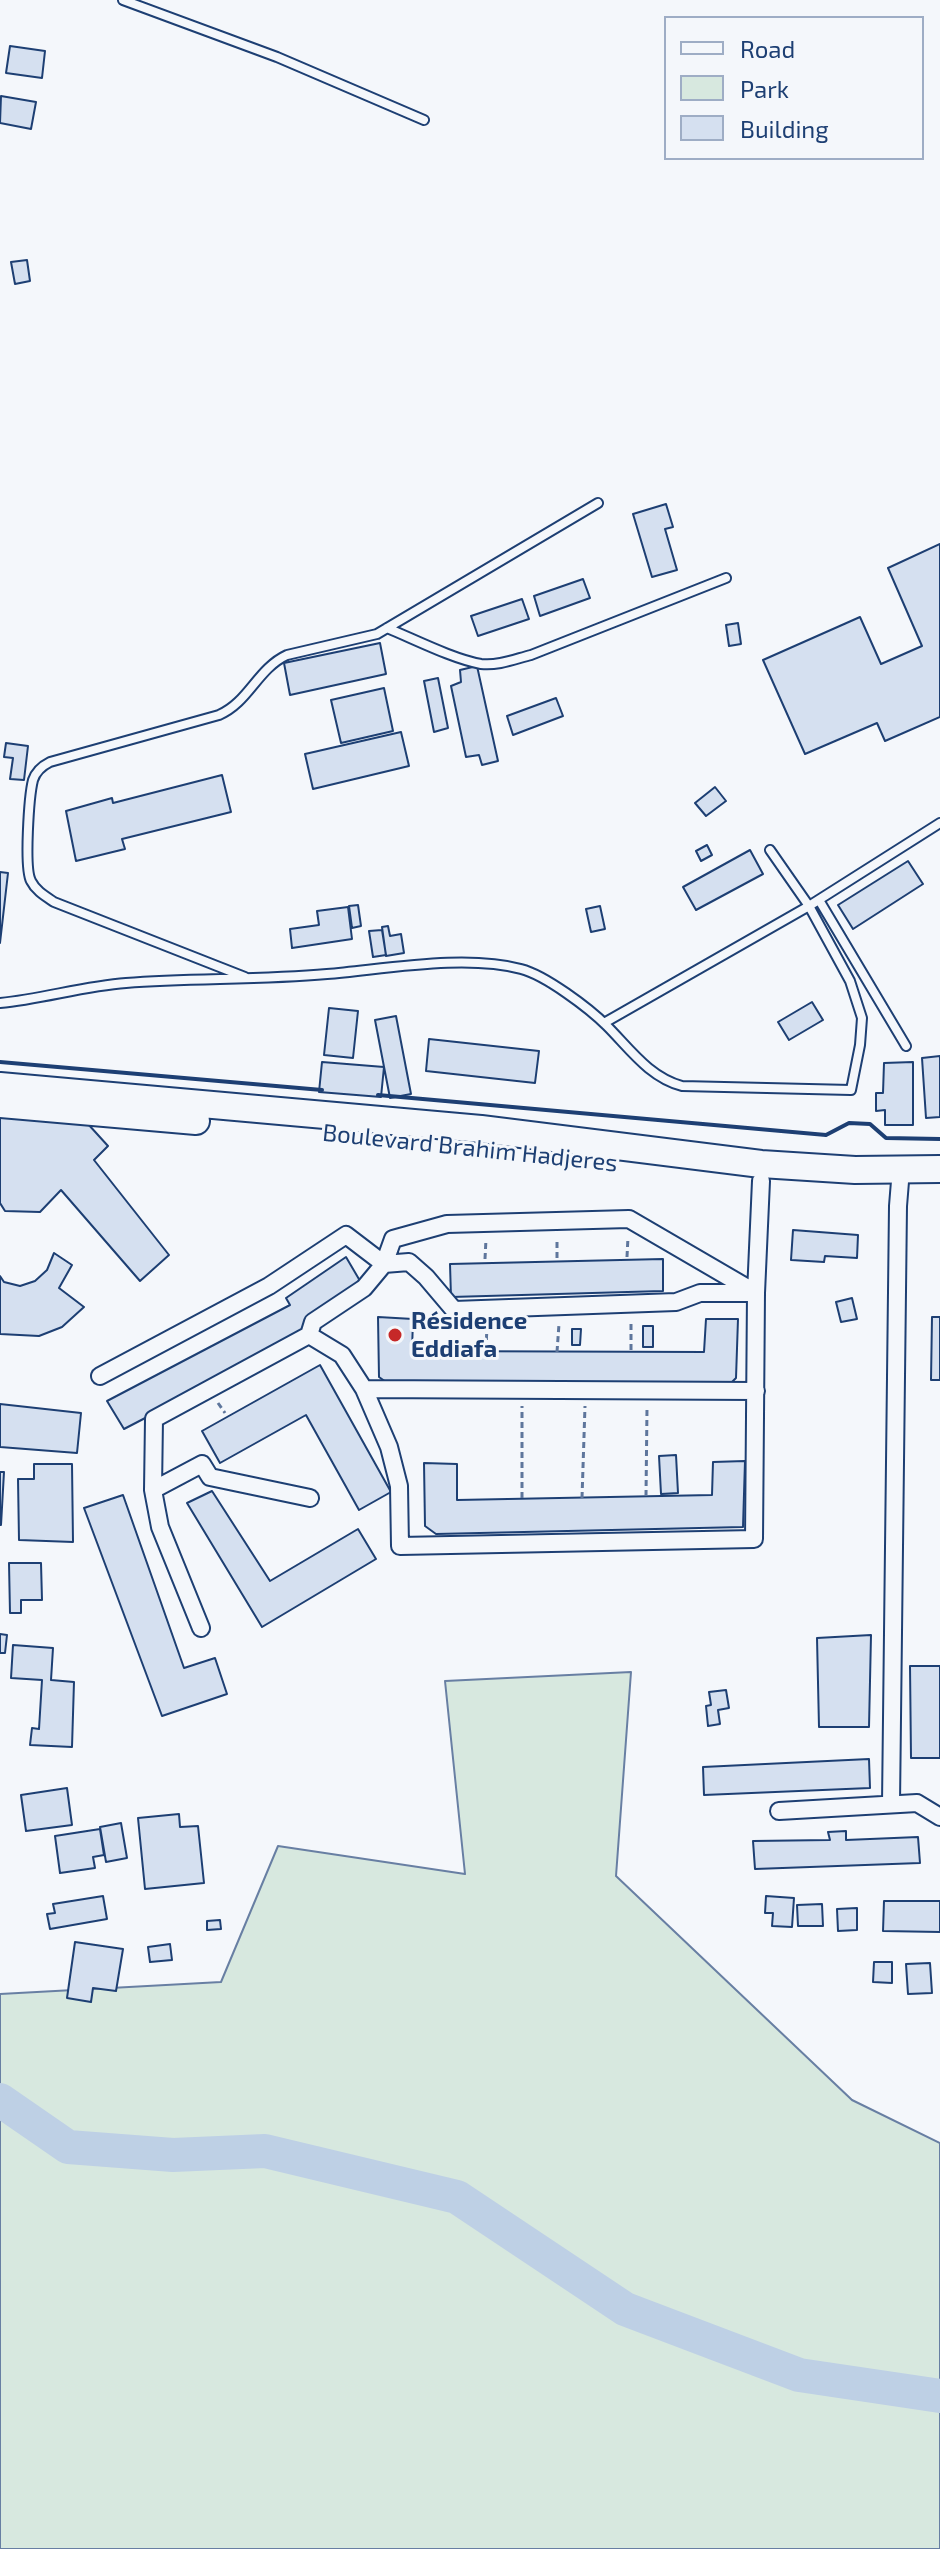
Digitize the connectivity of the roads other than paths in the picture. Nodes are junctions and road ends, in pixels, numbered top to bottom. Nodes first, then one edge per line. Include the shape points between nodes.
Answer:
1 (123, 0) edge
2 (424, 120) dead end
3 (598, 503) dead end
4 (726, 578) dead end
5 (387, 628) junction
6 (940, 823) edge
7 (770, 850) dead end
8 (819, 900) junction
9 (809, 906) junction
10 (249, 979) junction
11 (0, 1003) edge
12 (604, 1023) junction
13 (906, 1046) dead end
14 (0, 1086) edge
15 (0, 1104) edge
16 (940, 1169) edge
17 (900, 1178) junction
18 (761, 1181) junction
19 (940, 1186) edge
20 (384, 1264) junction
21 (756, 1293) junction
22 (309, 1335) junction
23 (100, 1376) dead end
24 (364, 1389) junction
25 (756, 1391) junction
26 (153, 1490) junction
27 (310, 1498) dead end
28 (201, 1628) dead end
29 (891, 1803) junction
30 (779, 1811) dead end
31 (940, 1817) edge

1 - 2 lane via 277,57
3 - 5 lane
4 - 5 lane via 497,664 463,658
5 - 10 lane via 362,639 287,655 266,668 232,709 50,762 34,779 27,857 36,890 54,902
6 - 8 lane
7 - 9 lane
8 - 9 lane
8 - 13 lane
9 - 12 lane
9 - 12 lane via 850,981 862,1018 851,1090 667,1082
10 - 11 lane via 124,983
10 - 12 lane via 489,963 523,969 548,981
14 - 17 main road via 481,1129
15 - 18 main road, Boulevard Brahim Hadjeres via 475,1146
16 - 17 main road
17 - 18 main road, Boulevard Brahim Hadjeres
17 - 19 main road, Boulevard Brahim Hadjeres
17 - 29 street
18 - 21 street
20 - 21 street via 409,1262 454,1310 676,1302 700,1293
20 - 21 street via 393,1239 447,1224 629,1219
20 - 22 street via 364,1288 313,1322
20 - 23 street via 346,1235 269,1286
21 - 25 street
22 - 24 street via 342,1355
22 - 26 street via 154,1419
24 - 25 street
24 - 25 street via 399,1486 400,1546 754,1539
26 - 27 street via 202,1464 210,1477
26 - 28 street via 160,1527
29 - 30 street
29 - 31 street via 917,1803

